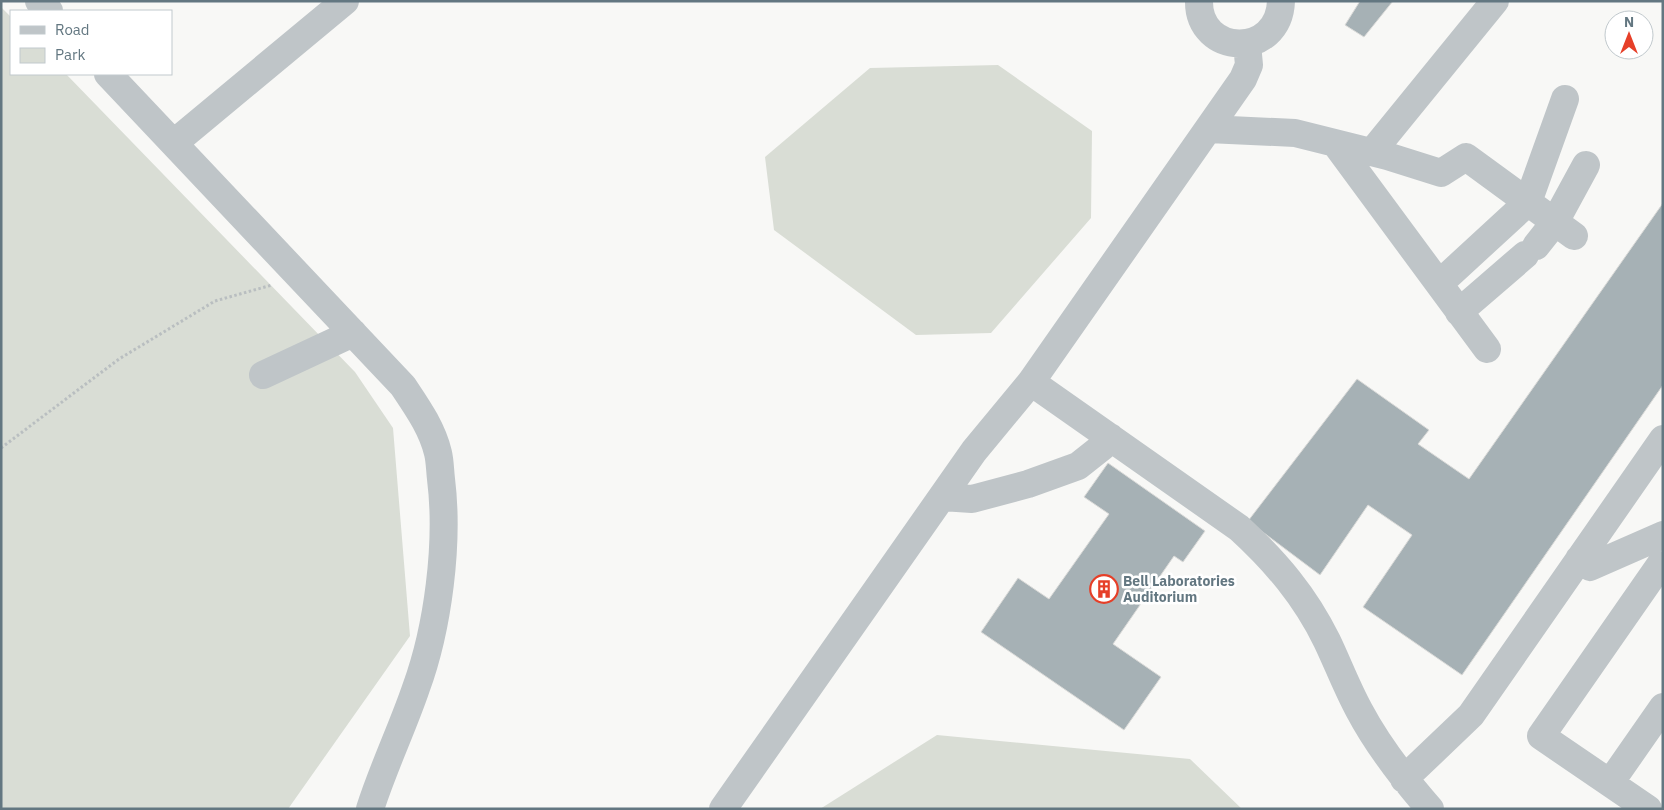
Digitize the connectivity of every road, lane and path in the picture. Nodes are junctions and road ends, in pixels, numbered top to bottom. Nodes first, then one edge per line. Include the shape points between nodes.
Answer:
1 (345, 1) edge
2 (1199, 1) edge
3 (1281, 1) edge
4 (1495, 1) edge
5 (1247, 44) junction
6 (109, 75) edge
7 (1565, 98) dead end
8 (1208, 129) junction
9 (174, 143) junction
10 (1335, 143) junction
11 (1372, 152) junction
12 (1586, 165) dead end
13 (1528, 202) junction
14 (1565, 229) junction
15 (299, 277) junction
16 (1439, 284) junction
17 (1459, 312) junction
18 (353, 333) junction
19 (1487, 349) dead end
20 (263, 374) dead end
21 (1031, 382) junction
22 (1110, 437) junction
23 (1663, 439) edge
24 (1, 448) edge
25 (942, 497) junction
26 (1663, 535) edge
27 (1579, 559) junction
28 (1663, 567) edge
29 (1663, 708) edge
30 (1404, 779) junction
31 (1610, 783) junction
32 (1427, 807) edge
33 (370, 809) edge
34 (723, 809) edge
35 (1648, 809) edge

1 - 9 lane
2 - 5 lane via 1198,10 1204,25 1215,37 1230,44
3 - 5 lane via 1281,13 1274,27 1262,39
4 - 11 lane
5 - 8 lane via 1249,65 1243,79
6 - 9 lane
7 - 13 lane
8 - 10 lane via 1295,132
8 - 21 lane
9 - 15 lane
10 - 11 lane
10 - 16 lane
11 - 13 lane via 1441,173 1466,157
12 - 14 lane
13 - 14 lane
13 - 16 lane
14 - 17 lane via 1530,250
15 - 18 lane
15 - 24 path via 215,301 119,359
16 - 17 lane
17 - 19 lane
18 - 20 lane
18 - 33 lane via 403,386 424,417 438,453 443,492 440,575 427,653
21 - 22 lane
21 - 25 lane via 974,451
22 - 25 lane via 1078,466 1028,484 972,499
22 - 30 lane via 1239,528 1283,572 1322,632 1358,710
23 - 27 lane
25 - 34 lane
26 - 27 lane via 1590,567
27 - 30 lane via 1471,715
28 - 31 lane via 1660,565 1541,736
29 - 31 lane
30 - 32 lane
31 - 35 lane

